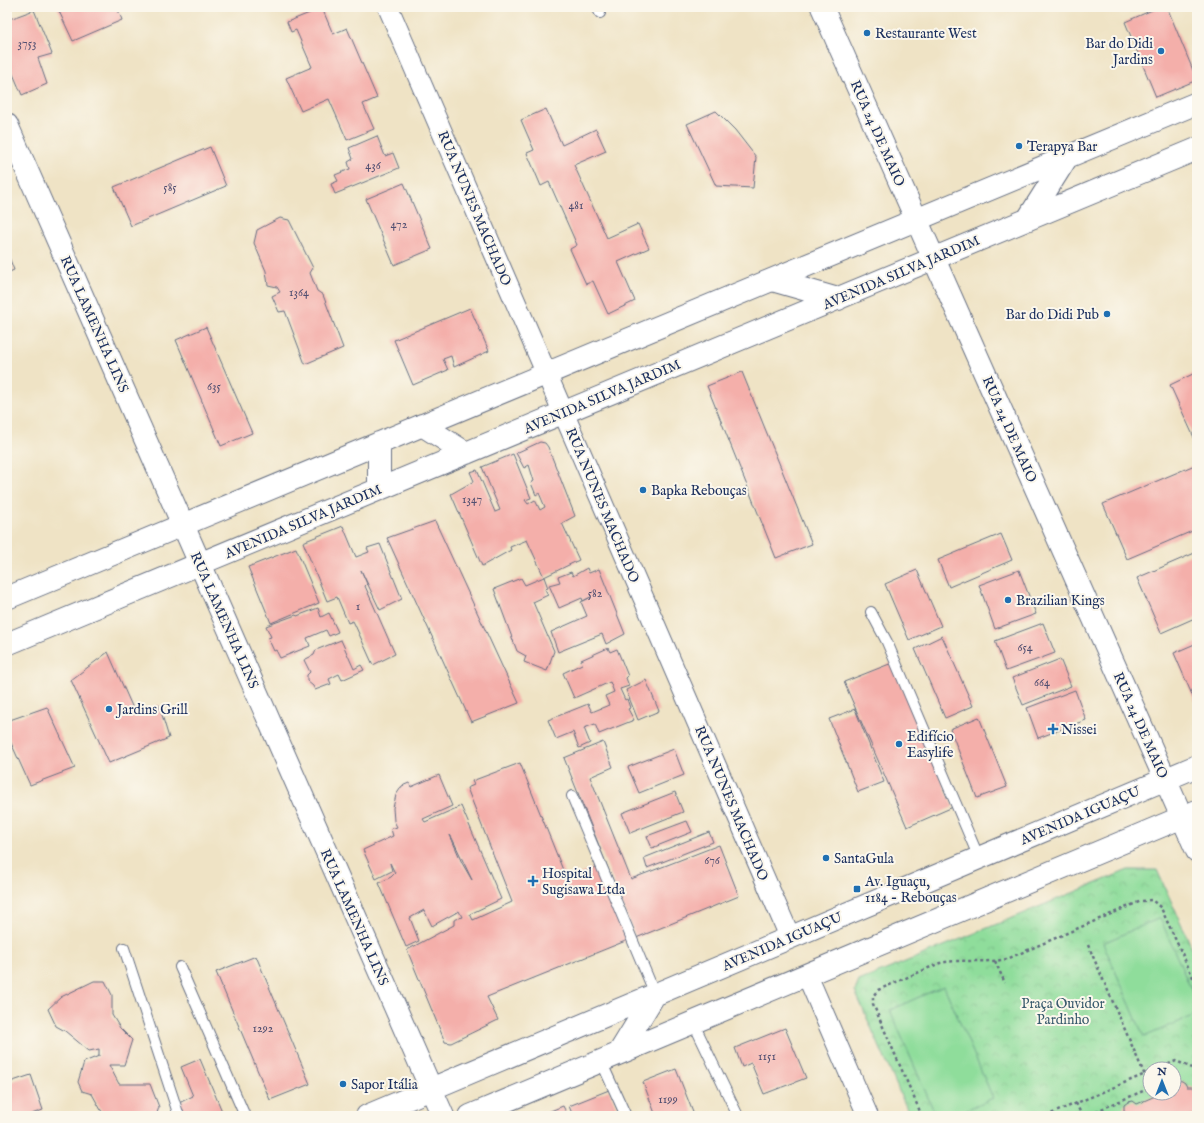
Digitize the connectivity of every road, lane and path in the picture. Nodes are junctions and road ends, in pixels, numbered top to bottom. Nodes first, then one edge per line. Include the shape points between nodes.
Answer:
1 (14, 7) edge
2 (388, 7) edge
3 (822, 7) edge
4 (7, 10) edge
5 (1197, 104) edge
6 (7, 125) edge
7 (1197, 149) edge
8 (1068, 157) junction
9 (1028, 219) junction
10 (917, 220) junction
11 (934, 258) junction
12 (772, 280) junction
13 (838, 299) junction
14 (546, 374) junction
15 (563, 412) junction
16 (422, 425) junction
17 (379, 443) junction
18 (466, 453) junction
19 (379, 489) junction
20 (183, 525) junction
21 (200, 564) junction
22 (7, 598) edge
23 (871, 612) dead end
24 (7, 644) edge
25 (1197, 766) edge
26 (1165, 779) junction
27 (572, 796) dead end
28 (1190, 814) edge
29 (1197, 851) edge
30 (979, 858) junction
31 (790, 937) junction
32 (1088, 945) dead end
33 (124, 948) dead end
34 (996, 961) junction
35 (180, 967) dead end
36 (807, 975) junction
37 (1005, 983) dead end
38 (1197, 986) edge
39 (655, 994) junction
40 (693, 1022) junction
41 (610, 1057) junction
42 (1182, 1064) edge
43 (1142, 1069) edge
44 (1197, 1070) edge
45 (1142, 1075) edge
46 (431, 1089) junction
47 (1142, 1091) edge
48 (1076, 1103) junction
49 (179, 1116) edge
50 (245, 1116) edge
51 (367, 1116) edge
52 (443, 1116) edge
53 (470, 1116) edge
54 (626, 1116) edge
55 (738, 1116) edge
56 (868, 1116) edge
57 (922, 1116) edge
58 (1046, 1116) edge
59 (1082, 1116) edge
60 (1085, 1116) edge

1 - 4 path
2 - 14 street, RUA NUNES MACHADO
3 - 10 main road, RUA 24 DE MAIO
5 - 8 main road
6 - 20 main road, RUA LAMENHA LINS
7 - 9 main road, AVENIDA SILVA JARDIM
8 - 9 main road
8 - 10 main road
9 - 11 main road, AVENIDA SILVA JARDIM
10 - 11 main road, RUA 24 DE MAIO
10 - 12 main road
11 - 13 main road, AVENIDA SILVA JARDIM
11 - 26 main road, RUA 24 DE MAIO
12 - 13 main road
12 - 14 main road
13 - 15 main road, AVENIDA SILVA JARDIM
14 - 15 street, RUA NUNES MACHADO
14 - 16 main road
15 - 18 main road, AVENIDA SILVA JARDIM
15 - 31 street, RUA NUNES MACHADO
16 - 17 main road
16 - 18 main road
17 - 19 main road
17 - 20 main road
18 - 19 main road, AVENIDA SILVA JARDIM
19 - 21 main road, AVENIDA SILVA JARDIM
20 - 21 main road, RUA LAMENHA LINS
20 - 22 main road
21 - 24 main road, AVENIDA SILVA JARDIM
21 - 46 main road, RUA LAMENHA LINS
23 - 30 lane via 887,642
25 - 26 main road, AVENIDA IGUAÇU
26 - 28 main road, RUA 24 DE MAIO
26 - 30 main road, AVENIDA IGUAÇU
27 - 39 lane
28 - 29 main road, RUA 24 DE MAIO
28 - 36 main road
30 - 31 main road, AVENIDA IGUAÇU
31 - 39 main road, AVENIDA IGUAÇU
32 - 43 path
33 - 49 lane
34 - 37 path
34 - 38 path via 1007,959 1141,901 1152,900 1161,908
34 - 57 path via 951,960 940,963 878,990 873,996 874,1004
35 - 50 lane
36 - 40 main road
36 - 56 street
39 - 41 main road
39 - 46 main road, AVENIDA IGUAÇU
40 - 41 main road
40 - 55 lane
41 - 53 main road
41 - 54 lane
42 - 44 path
45 - 48 path
46 - 51 main road, AVENIDA IGUAÇU
46 - 52 main road, RUA LAMENHA LINS
47 - 60 path
48 - 58 path
48 - 59 path

